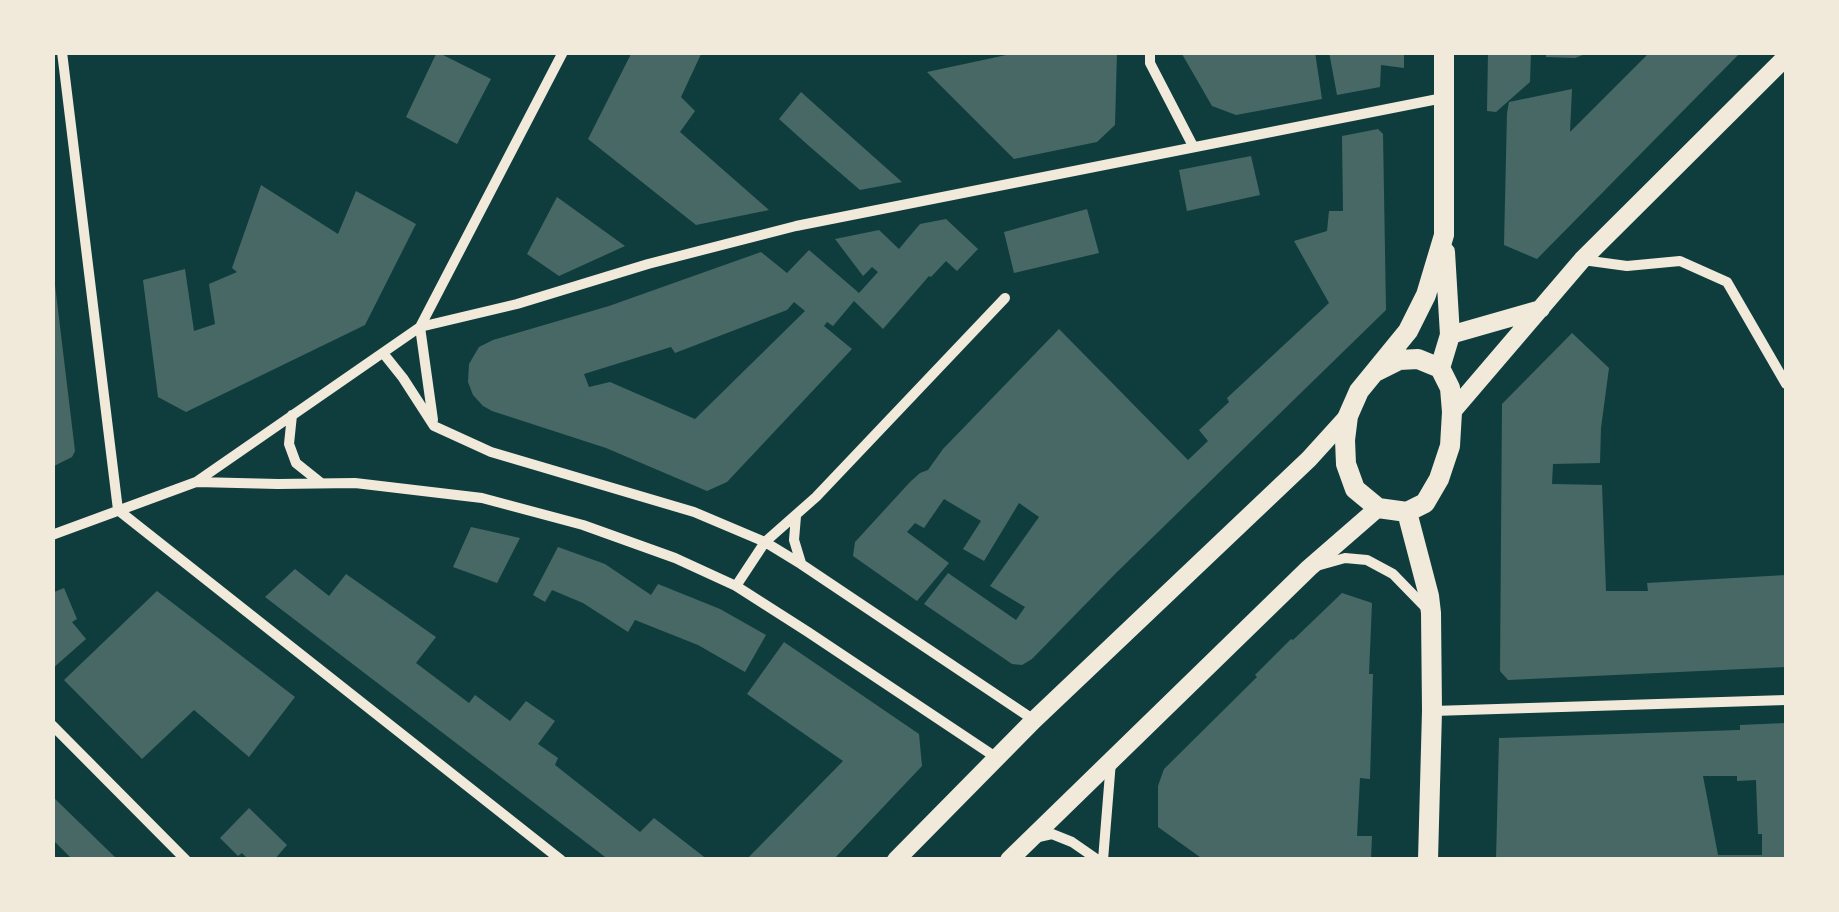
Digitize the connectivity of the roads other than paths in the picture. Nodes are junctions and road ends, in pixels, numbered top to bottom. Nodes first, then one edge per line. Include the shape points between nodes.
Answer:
1 (62, 52) edge
2 (563, 52) edge
3 (1150, 52) edge
4 (1444, 52) edge
5 (1786, 57) edge
6 (1442, 98) junction
7 (1193, 146) junction
8 (1444, 235) junction
9 (1582, 260) junction
10 (1004, 298) dead end
11 (1541, 309) junction
12 (420, 327) junction
13 (1450, 335) junction
14 (383, 353) junction
15 (1440, 368) junction
16 (1375, 372) junction
17 (1786, 384) edge
18 (1452, 412) junction
19 (292, 415) junction
20 (1348, 416) junction
21 (434, 426) junction
22 (196, 482) junction
23 (321, 483) junction
24 (1378, 508) junction
25 (118, 510) junction
26 (1407, 512) junction
27 (796, 515) junction
28 (52, 535) edge
29 (765, 542) junction
30 (801, 564) junction
31 (1309, 568) junction
32 (736, 586) junction
33 (1430, 613) junction
34 (1786, 700) edge
35 (1432, 711) junction
36 (1034, 720) junction
37 (52, 725) edge
38 (997, 758) junction
39 (1112, 759) junction
40 (1028, 839) junction
41 (186, 860) edge
42 (561, 860) edge
43 (896, 860) edge
44 (1009, 860) edge
45 (1100, 860) edge
46 (1428, 860) edge

1 - 25 street
2 - 12 street
3 - 7 street
4 - 6 main road
5 - 9 street
6 - 7 street
6 - 8 main road
7 - 12 street via 796,226
8 - 13 main road
8 - 16 main road via 1426,295
9 - 11 street
9 - 17 street via 1628,266 1680,261 1727,282
10 - 27 street
11 - 13 street
11 - 18 street
12 - 14 street
12 - 21 street
13 - 15 main road
14 - 19 street
14 - 21 street
15 - 16 main road via 1398,360
15 - 18 main road
16 - 20 main road
18 - 26 main road via 1439,479 1426,503
19 - 22 street
19 - 23 street via 296,462
20 - 24 main road via 1346,464 1355,489
20 - 36 street
21 - 29 street via 490,452 694,512
22 - 23 street
22 - 25 street
23 - 32 street via 482,498 583,524
24 - 26 main road
24 - 31 street
25 - 28 street
25 - 42 street
26 - 33 main road
27 - 29 street
27 - 30 street
29 - 30 street
29 - 32 street
30 - 36 street
31 - 33 street via 1367,560 1393,574
31 - 39 street
32 - 38 street
33 - 35 main road
34 - 35 street
35 - 46 main road
36 - 38 street
37 - 41 street
38 - 43 street
39 - 40 street
39 - 45 street
40 - 44 street
40 - 45 street via 1052,834

